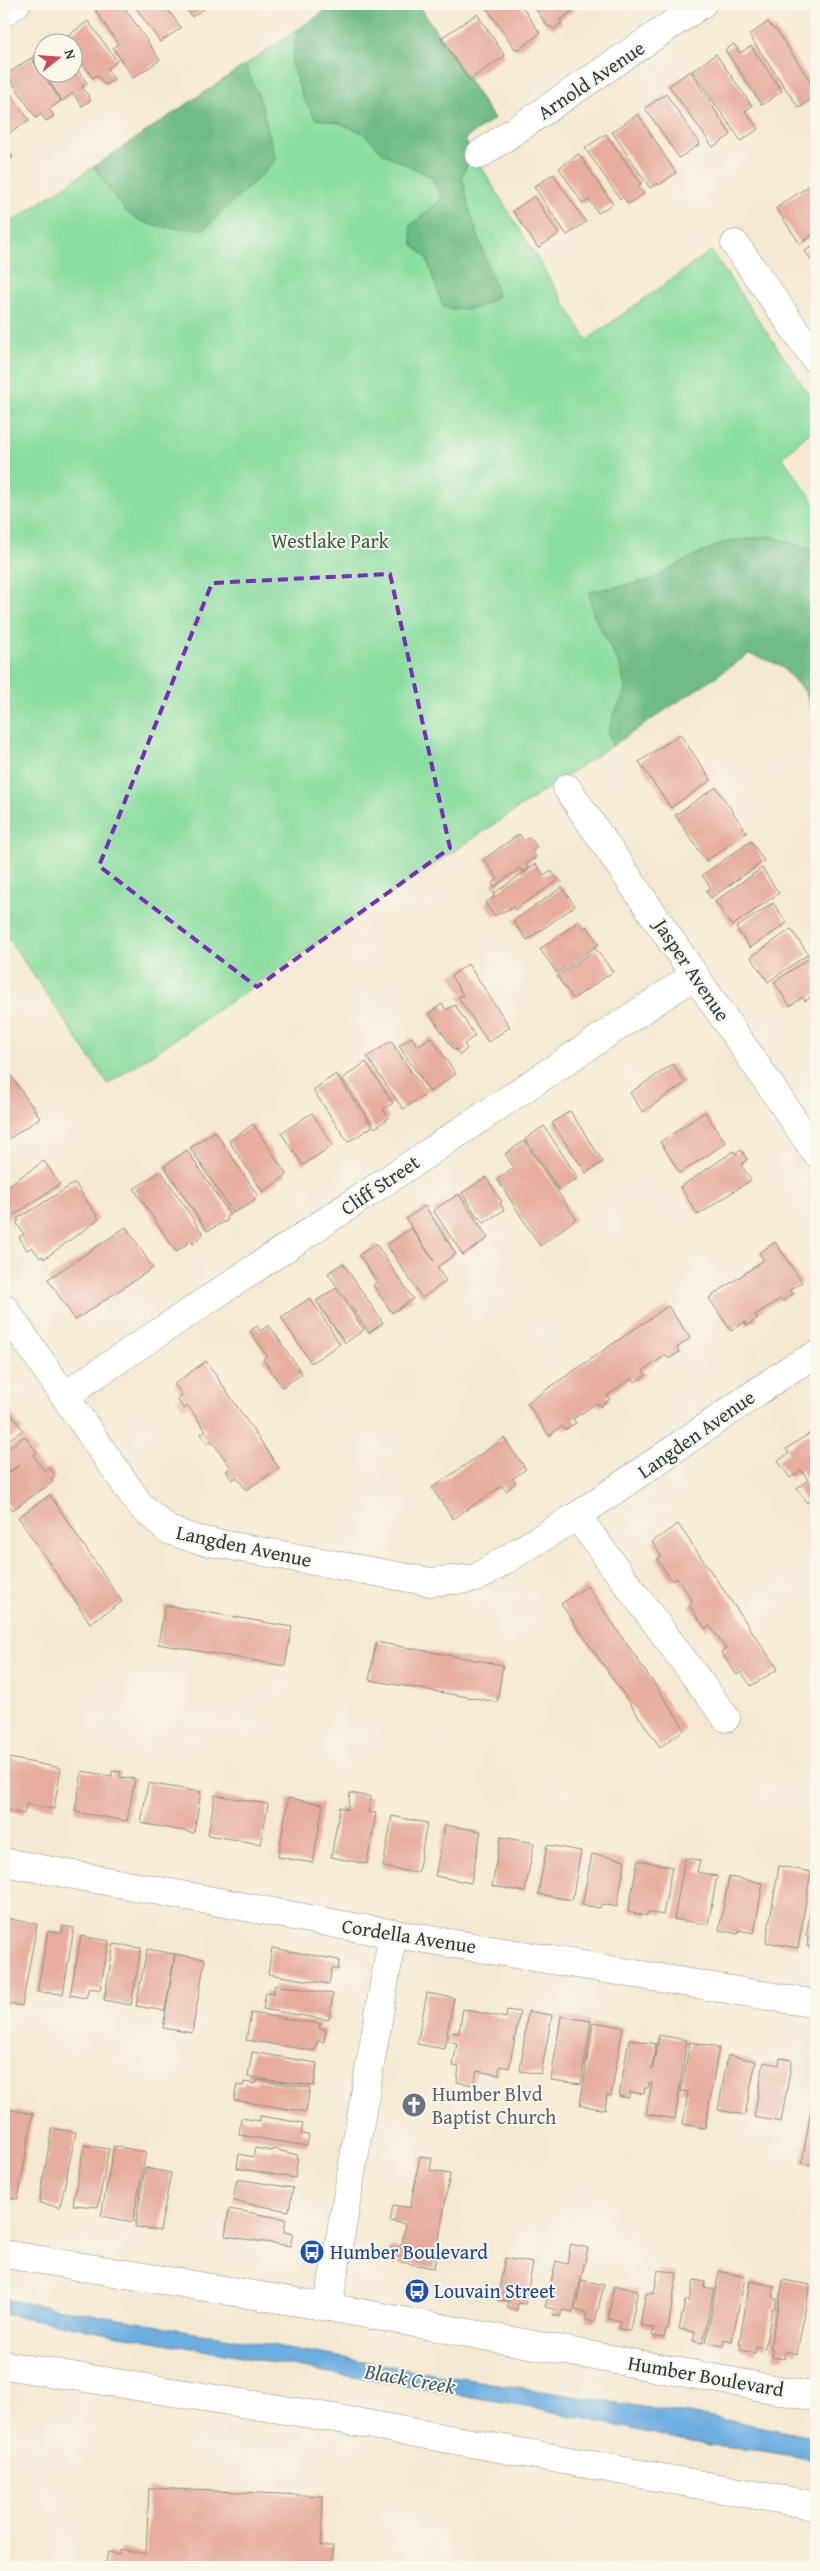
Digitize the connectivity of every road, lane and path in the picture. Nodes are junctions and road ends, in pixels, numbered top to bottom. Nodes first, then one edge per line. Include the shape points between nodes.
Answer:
1 (16, 4) edge
2 (702, 4) edge
3 (4, 12) edge
4 (479, 155) dead end
5 (735, 244) dead end
6 (816, 360) edge
7 (567, 788) dead end
8 (695, 975) junction
9 (816, 1153) edge
10 (6, 1318) edge
11 (816, 1355) edge
12 (65, 1395) junction
13 (577, 1516) junction
14 (726, 1718) dead end
15 (4, 1862) edge
16 (392, 1933) junction
17 (816, 2004) edge
18 (4, 2254) edge
19 (328, 2306) junction
20 (4, 2365) edge
21 (816, 2397) edge
22 (816, 2506) edge

1 - 3 street
2 - 4 street, Arnold Avenue
5 - 6 street
7 - 8 street, Jasper Avenue
8 - 9 street, Jasper Avenue
8 - 12 street, Cliff Street
10 - 12 street, Langden Avenue
11 - 13 street, Langden Avenue via 792,1368
12 - 13 street, Langden Avenue via 139,1504 168,1530 198,1540 431,1582 476,1578
13 - 14 street
15 - 16 street, Cordella Avenue
16 - 17 street, Cordella Avenue
16 - 19 street
18 - 19 street, Humber Boulevard
19 - 21 street, Humber Boulevard
20 - 22 street via 334,2418

